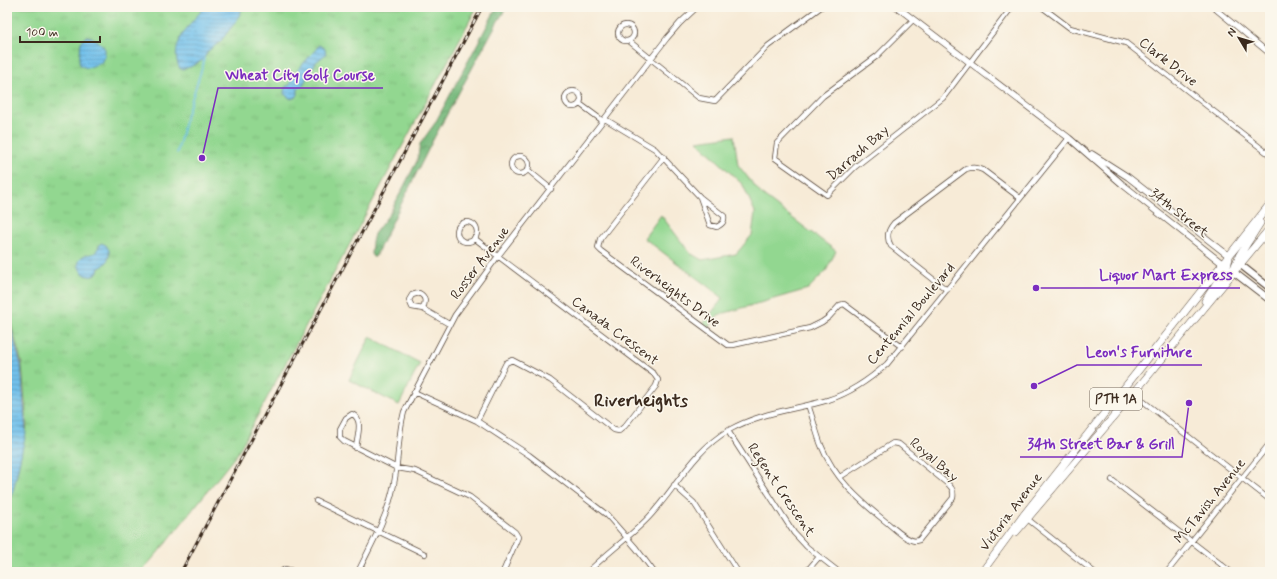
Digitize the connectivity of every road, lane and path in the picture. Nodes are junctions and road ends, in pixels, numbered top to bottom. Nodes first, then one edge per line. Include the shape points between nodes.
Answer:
1 (697, 7) edge
2 (821, 7) edge
3 (897, 7) edge
4 (1012, 7) edge
5 (1042, 7) edge
6 (1212, 7) edge
7 (913, 20) junction
8 (629, 40) dead end
9 (1270, 54) edge
10 (651, 59) junction
11 (970, 63) junction
12 (580, 104) dead end
13 (604, 120) junction
14 (1069, 138) junction
15 (1075, 143) junction
16 (1270, 155) edge
17 (664, 157) junction
18 (528, 170) junction
19 (1137, 184) junction
20 (550, 189) junction
21 (1132, 191) junction
22 (700, 197) junction
23 (1020, 198) junction
24 (1270, 206) edge
25 (1270, 228) edge
26 (474, 238) junction
27 (498, 256) junction
28 (1229, 256) junction
29 (1238, 263) junction
30 (1225, 265) junction
31 (1234, 272) junction
32 (1270, 288) edge
33 (947, 290) junction
34 (1270, 300) edge
35 (423, 309) dead end
36 (450, 324) junction
37 (1186, 330) junction
38 (902, 347) junction
39 (1125, 387) junction
40 (414, 392) junction
41 (1133, 394) junction
42 (808, 404) junction
43 (477, 421) junction
44 (728, 431) junction
45 (1270, 443) edge
46 (356, 448) junction
47 (397, 468) junction
48 (840, 477) junction
49 (1242, 478) junction
50 (1112, 480) dead end
51 (674, 485) junction
52 (1270, 500) edge
53 (316, 501) dead end
54 (1025, 517) junction
55 (378, 530) junction
56 (628, 538) junction
57 (1192, 542) junction
58 (425, 554) dead end
59 (819, 557) junction
60 (281, 572) edge
61 (296, 572) edge
62 (358, 572) edge
63 (503, 572) edge
64 (588, 572) edge
65 (654, 572) edge
66 (738, 572) edge
67 (806, 572) edge
68 (839, 572) edge
69 (982, 572) edge
70 (1094, 572) edge
71 (1168, 572) edge
72 (1230, 572) edge

1 - 10 street, Rosser Avenue via 680,23
2 - 10 street via 768,46 715,101 699,98
3 - 7 street, 34th Street
4 - 11 street
5 - 16 street, Clark Drive via 1070,28 1126,43
6 - 9 street
7 - 11 street, 34th Street
7 - 11 street, Darrach Bay via 877,56 823,96 777,143 775,158 827,195 855,167 943,98
8 - 10 street
10 - 13 street, Rosser Avenue
11 - 14 street, 34th Street
12 - 13 street
13 - 17 street via 643,141
13 - 20 street, Rosser Avenue
14 - 15 street, 34th Street
14 - 23 street, Centennial Boulevard
15 - 19 street, 34th Street
15 - 21 street, 34th Street
17 - 22 street
17 - 38 street, Riverheights Drive via 600,238 598,248 601,251 728,345 810,328 822,322 844,304
18 - 18 street via 527,159 522,156 514,159 511,165 515,172 523,174
18 - 20 street
19 - 21 street
19 - 28 street, 34th Street
20 - 27 street, Rosser Avenue
21 - 30 street, 34th Street
22 - 22 street via 710,225 717,227 723,222 724,216
23 - 33 street, Centennial Boulevard
23 - 33 street via 983,170 970,168 889,229 889,242 892,246
24 - 28 main road, Victoria Avenue / PTH 1A
24 - 29 main road
25 - 29 main road, Victoria Avenue / PTH 1A
26 - 26 street via 474,225 468,222 460,225 457,231 463,241
26 - 27 street
27 - 36 street, Rosser Avenue
27 - 43 street, Canada Crescent via 654,374 658,380 656,386 619,431 614,430 550,380 512,360 506,363
28 - 29 main road, 34th Street
28 - 30 main road, Victoria Avenue / PTH 1A
29 - 31 main road, Victoria Avenue / PTH 1A
29 - 32 main road, 34th Street
30 - 31 main road, 34th Street
30 - 37 main road
30 - 39 main road, Victoria Avenue / PTH 1A
31 - 34 main road, 34th Street
31 - 37 main road, Victoria Avenue / PTH 1A
33 - 38 street, Centennial Boulevard
35 - 36 street
36 - 40 street, Rosser Avenue
37 - 41 main road, Victoria Avenue / PTH 1A
38 - 42 street, Centennial Boulevard via 871,378 855,388 827,400
39 - 41 street
39 - 54 main road, Victoria Avenue / PTH 1A
40 - 43 street
40 - 47 street, Rosser Avenue via 400,427
41 - 49 street
41 - 54 main road, Victoria Avenue / PTH 1A
42 - 44 street, Centennial Boulevard via 753,418
42 - 48 street, Royal Bay via 821,445
43 - 56 street via 529,455 607,515
44 - 51 street, Centennial Boulevard via 702,451
44 - 59 street, Regent Crescent via 794,533
45 - 49 street, McTavish Avenue
46 - 46 street via 359,422 352,414 346,418 340,429 340,437
46 - 47 street
47 - 55 street, Rosser Avenue via 392,494
47 - 63 street via 415,471 470,497 515,532 518,536
48 - 48 street, Royal Bay via 862,503 906,538 915,542 923,536 953,498 954,493 949,485 899,444 894,443
49 - 52 street
49 - 57 street, McTavish Avenue
50 - 57 street
51 - 56 street, Centennial Boulevard via 651,515
51 - 66 street via 694,503
53 - 55 street
54 - 69 main road, Victoria Avenue / PTH 1A
54 - 70 street
55 - 58 street
55 - 62 street, Rosser Avenue
56 - 64 street, Centennial Boulevard
56 - 65 street
57 - 71 street, McTavish Avenue
57 - 72 street
59 - 67 street
59 - 68 street, Regent Crescent
60 - 61 street via 285,569

